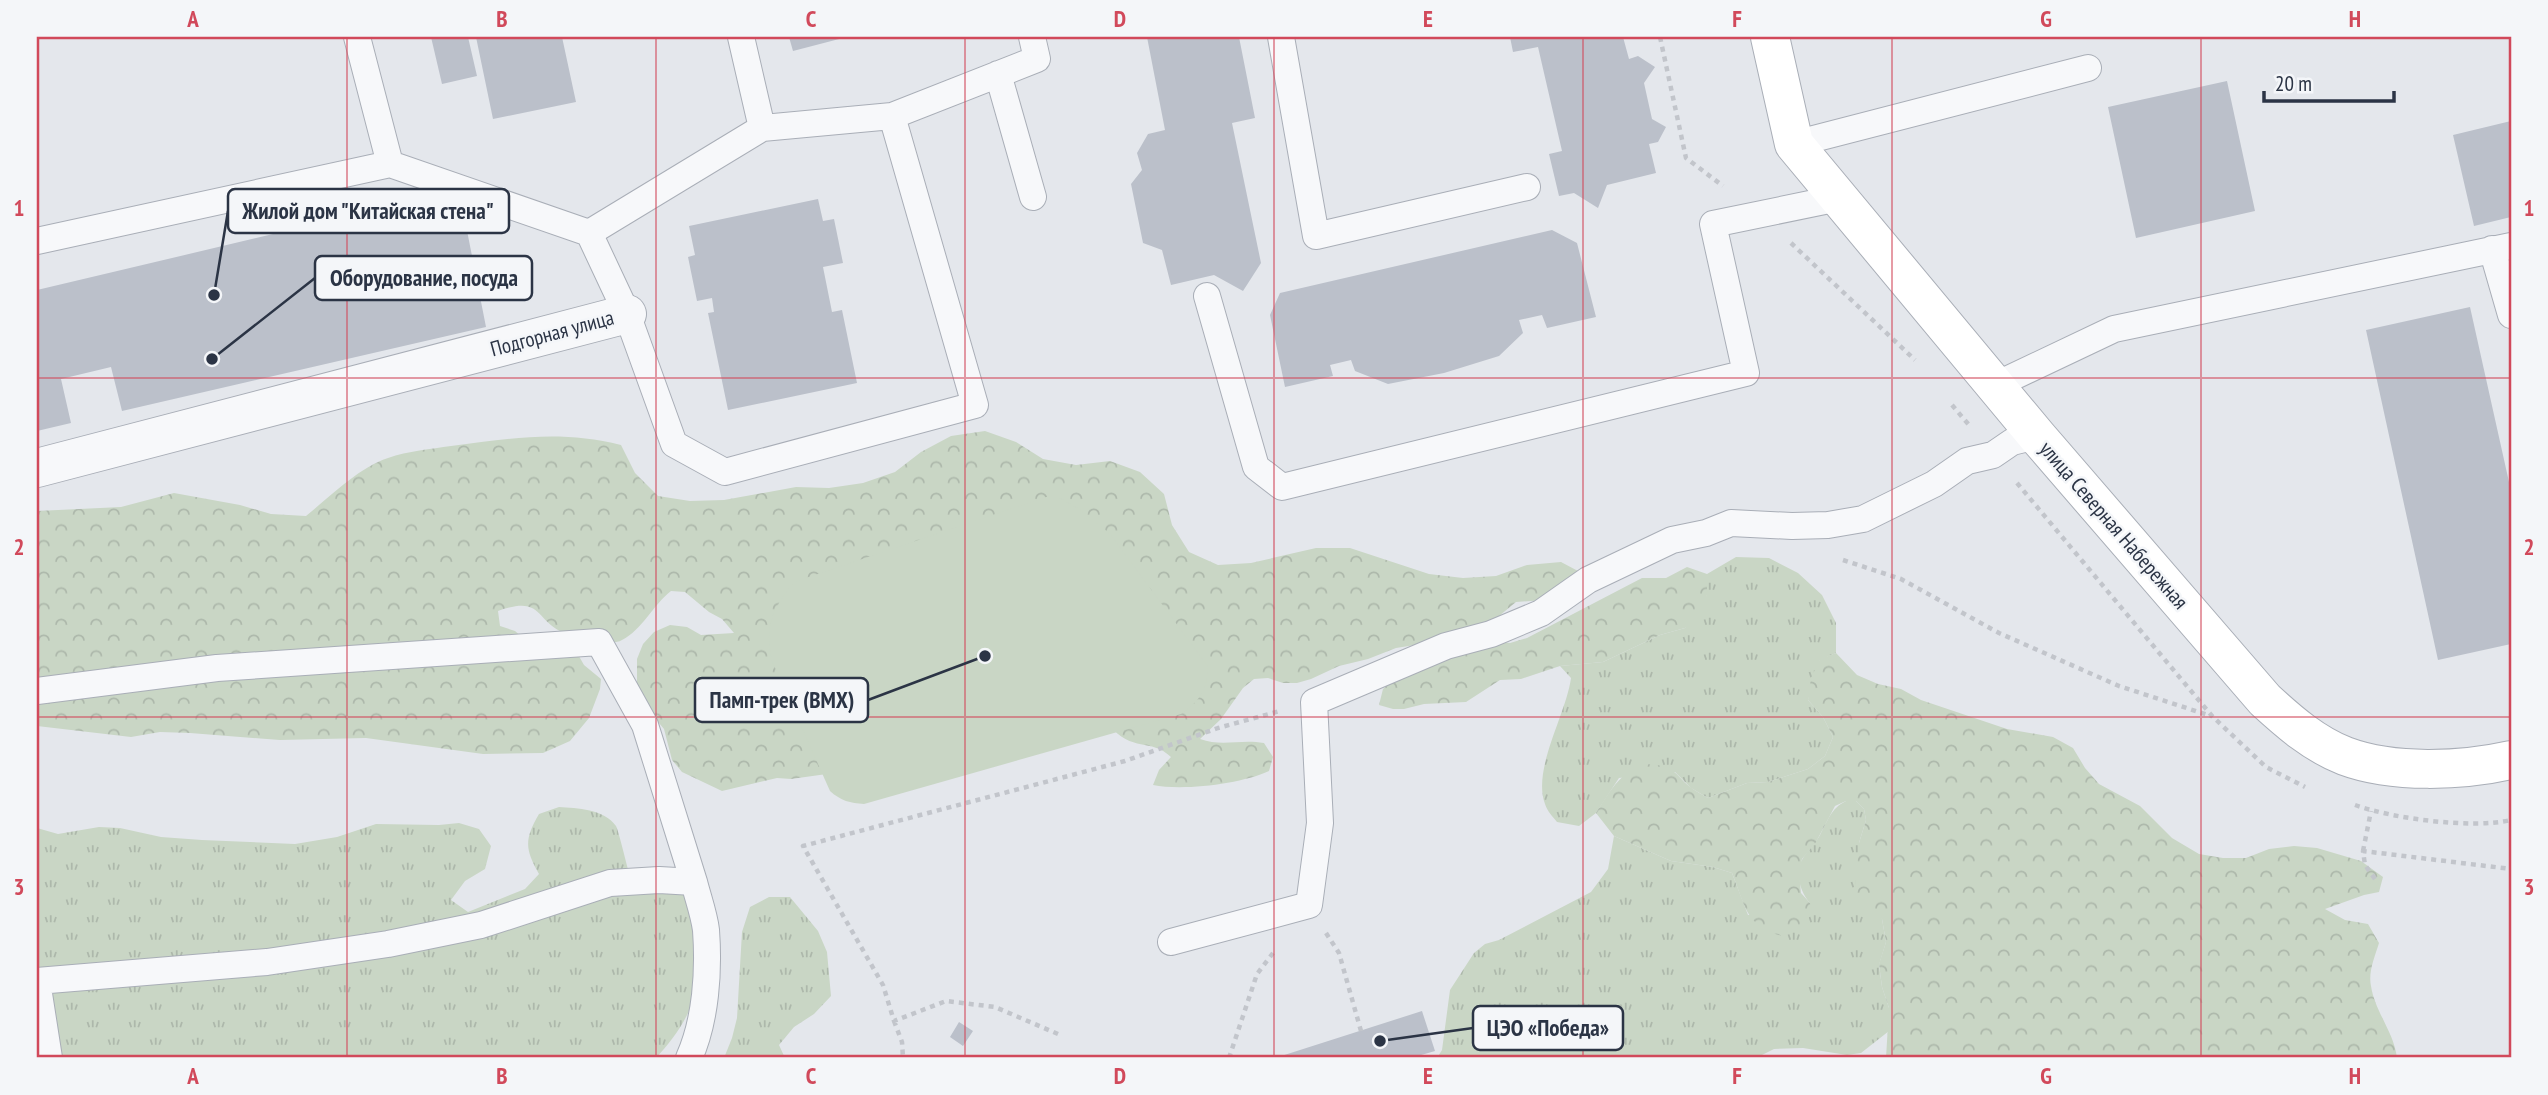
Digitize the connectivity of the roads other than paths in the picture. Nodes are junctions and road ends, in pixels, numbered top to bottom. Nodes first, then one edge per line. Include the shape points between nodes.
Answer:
1 (357, 37) edge
2 (741, 37) edge
3 (1032, 37) edge
4 (1281, 37) edge
5 (1770, 37) edge
6 (2088, 68) dead end
7 (998, 74) junction
8 (892, 116) junction
9 (762, 128) junction
10 (1794, 144) junction
11 (390, 163) junction
12 (1527, 187) dead end
13 (1033, 197) dead end
14 (1839, 198) junction
15 (589, 233) junction
16 (37, 241) edge
17 (2502, 247) edge
18 (1208, 296) dead end
19 (627, 314) junction
20 (2511, 315) edge
21 (1996, 385) junction
22 (2037, 436) junction
23 (37, 468) edge
24 (37, 691) edge
25 (2511, 760) edge
26 (694, 883) junction
27 (1171, 942) dead end
28 (50, 1058) edge
29 (689, 1058) edge

1 - 11 lane
2 - 9 lane
3 - 7 lane via 1037,58
4 - 12 lane via 1316,236
5 - 10 street
6 - 10 lane
7 - 8 lane
7 - 13 lane
8 - 9 lane
8 - 19 lane, Подгорная улица via 975,405 725,472 674,444
9 - 15 lane
10 - 14 street, улица Северная Набережная
11 - 15 lane
11 - 16 lane
14 - 18 lane via 1713,224 1746,373 1282,487 1256,467
14 - 21 street, улица Северная Набережная
15 - 19 lane
17 - 20 lane
17 - 21 lane via 2114,329
19 - 23 street, Подгорная улица
21 - 22 street, улица Северная Набережная
22 - 25 street, улица Северная Набережная via 2265,700 2313,739 2346,756 2402,767 2435,769
22 - 27 lane via 1967,461 1934,484 1863,519 1828,525 1731,523 1672,540 1588,580 1541,613 1491,635 1446,646 1314,702 1320,823 1309,905
24 - 26 lane via 217,668 599,642 645,724
26 - 28 lane via 610,883 481,925 388,944 267,962 37,981
26 - 29 lane via 706,927 706,973 696,1043

